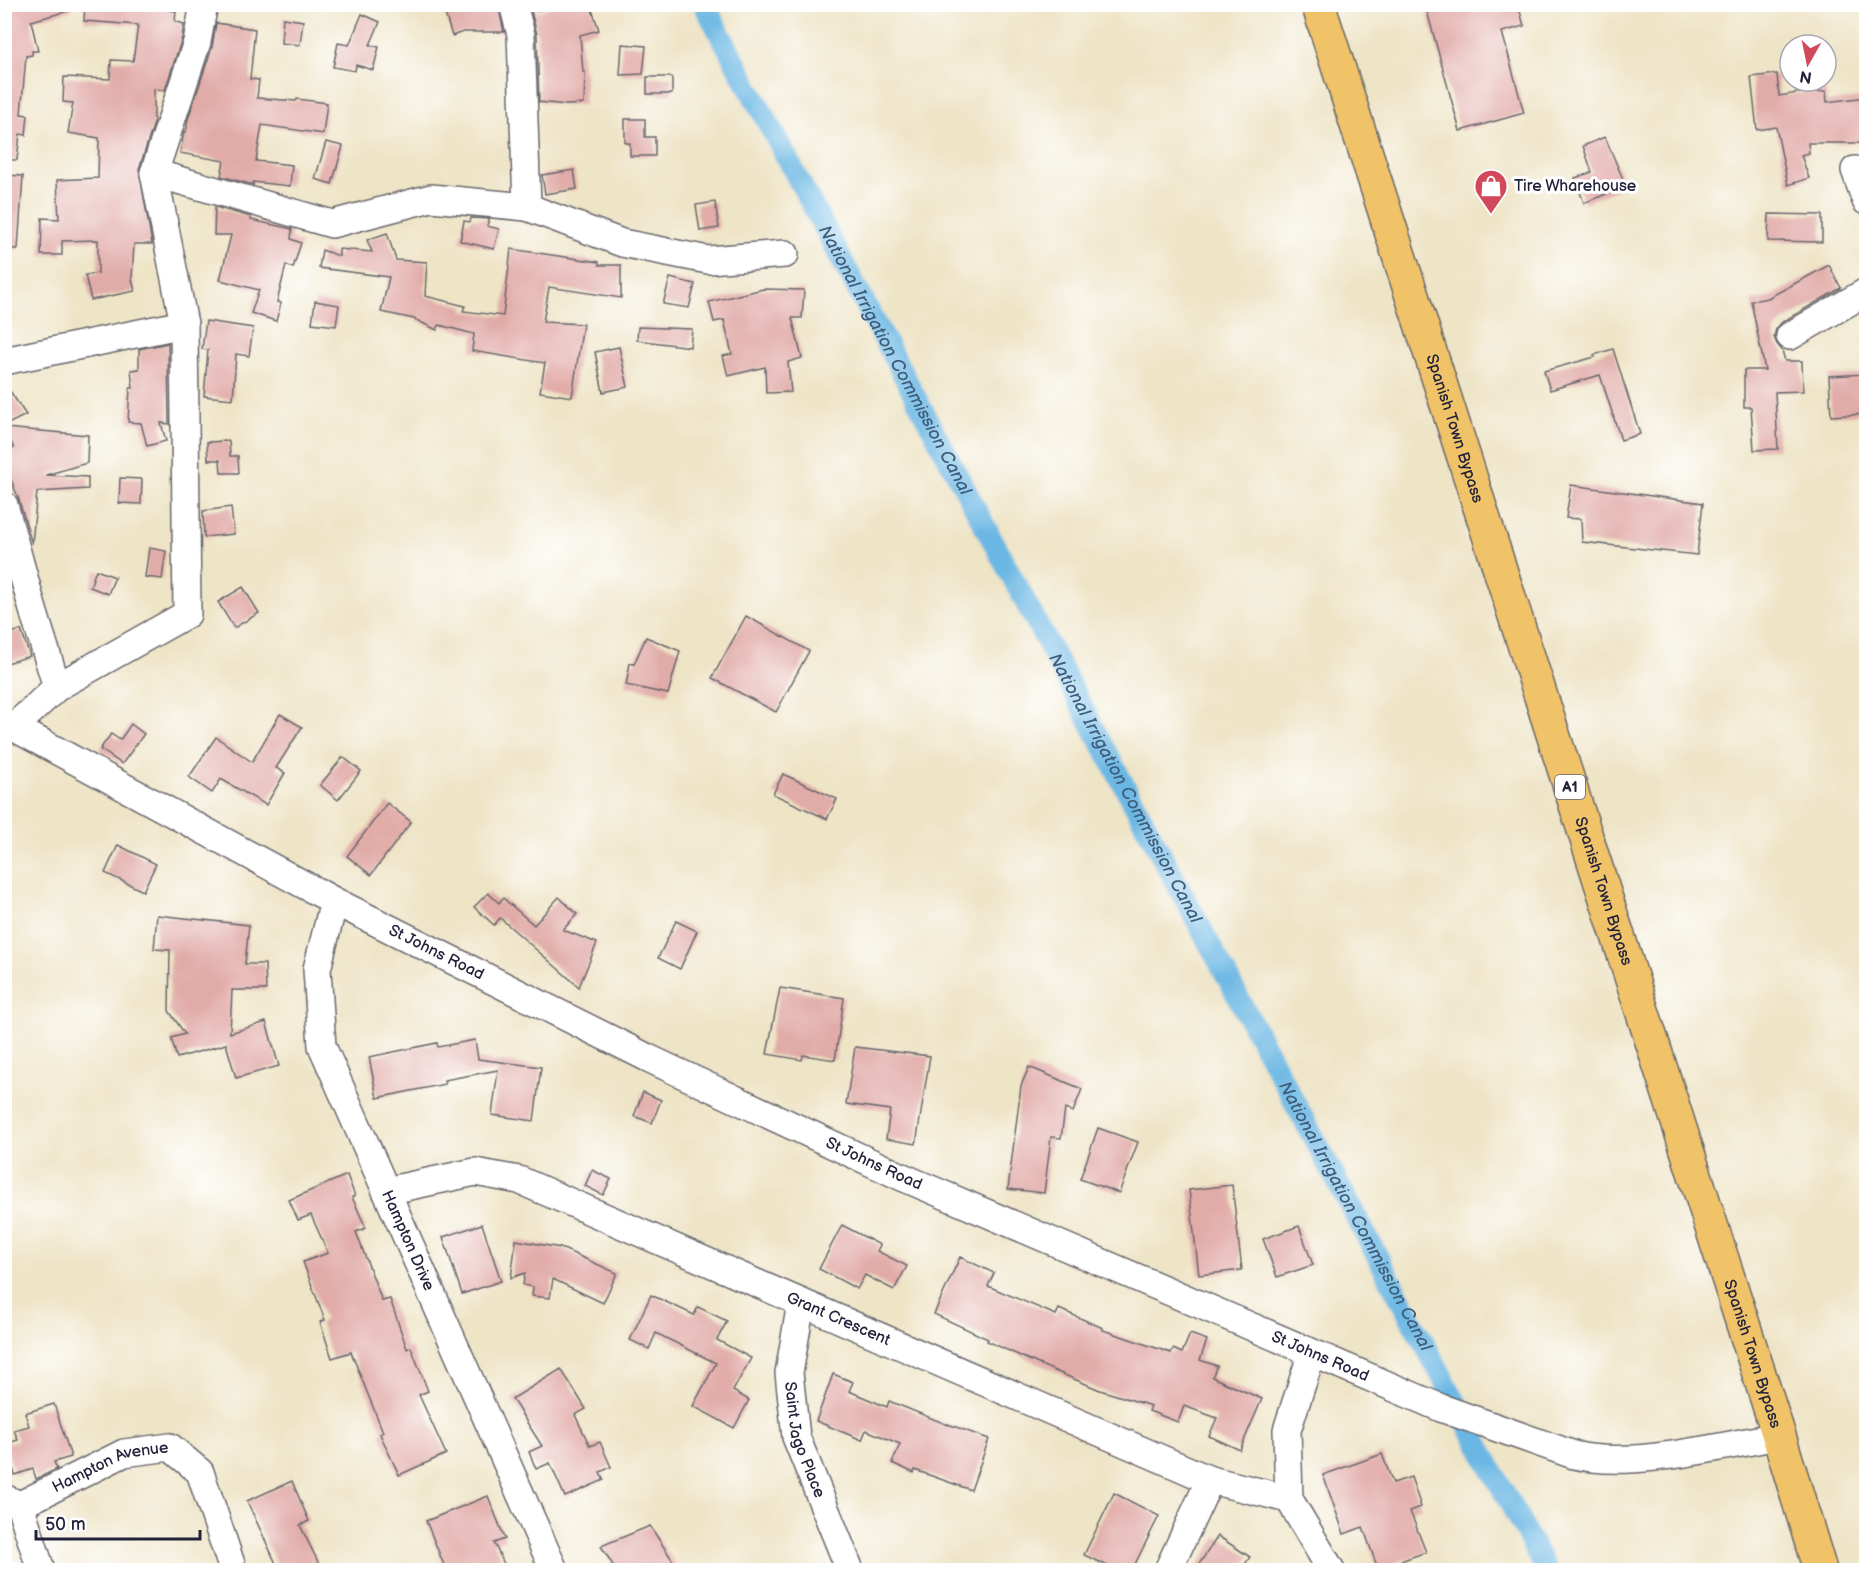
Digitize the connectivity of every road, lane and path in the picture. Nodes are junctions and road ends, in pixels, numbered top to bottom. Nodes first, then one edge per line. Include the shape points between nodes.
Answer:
1 (204, 4) edge
2 (513, 4) edge
3 (1318, 4) edge
4 (1855, 170) dead end
5 (154, 173) junction
6 (1866, 201) edge
7 (527, 207) junction
8 (785, 254) dead end
9 (1866, 292) edge
10 (184, 324) junction
11 (1790, 336) dead end
12 (4, 361) edge
13 (4, 505) edge
14 (57, 687) junction
15 (9, 724) edge
16 (334, 901) junction
17 (386, 1191) junction
18 (801, 1303) junction
19 (1312, 1353) junction
20 (1779, 1436) junction
21 (1209, 1480) junction
22 (1289, 1499) junction
23 (12, 1501) edge
24 (41, 1570) edge
25 (233, 1570) edge
26 (555, 1570) edge
27 (850, 1570) edge
28 (1168, 1570) edge
29 (1331, 1570) edge
30 (1820, 1570) edge

1 - 5 street via 196,42
2 - 7 street via 521,35
3 - 20 main road, Spanish Town Bypass / A1
4 - 6 street
5 - 7 street via 332,224 431,198
5 - 10 street
7 - 8 street via 622,243 708,260
9 - 11 street
10 - 12 street
10 - 14 street via 187,614
13 - 14 street
14 - 15 street
15 - 16 street, St Johns Road
16 - 17 street, Hampton Drive via 317,969 322,1046
16 - 19 street, St Johns Road via 648,1058 869,1162
17 - 18 street, Grant Crescent via 475,1172 519,1180
17 - 26 street, Hampton Drive
18 - 21 street, Grant Crescent
18 - 27 street, Saint Jago Place via 789,1373 796,1437
19 - 20 street, St Johns Road via 1441,1408 1593,1460 1676,1454
19 - 22 street via 1287,1430
20 - 30 main road, Spanish Town Bypass / A1
21 - 22 street, Grant Crescent
21 - 28 street
22 - 29 street
23 - 24 street
23 - 25 street, Hampton Avenue via 124,1453 170,1447 200,1472

